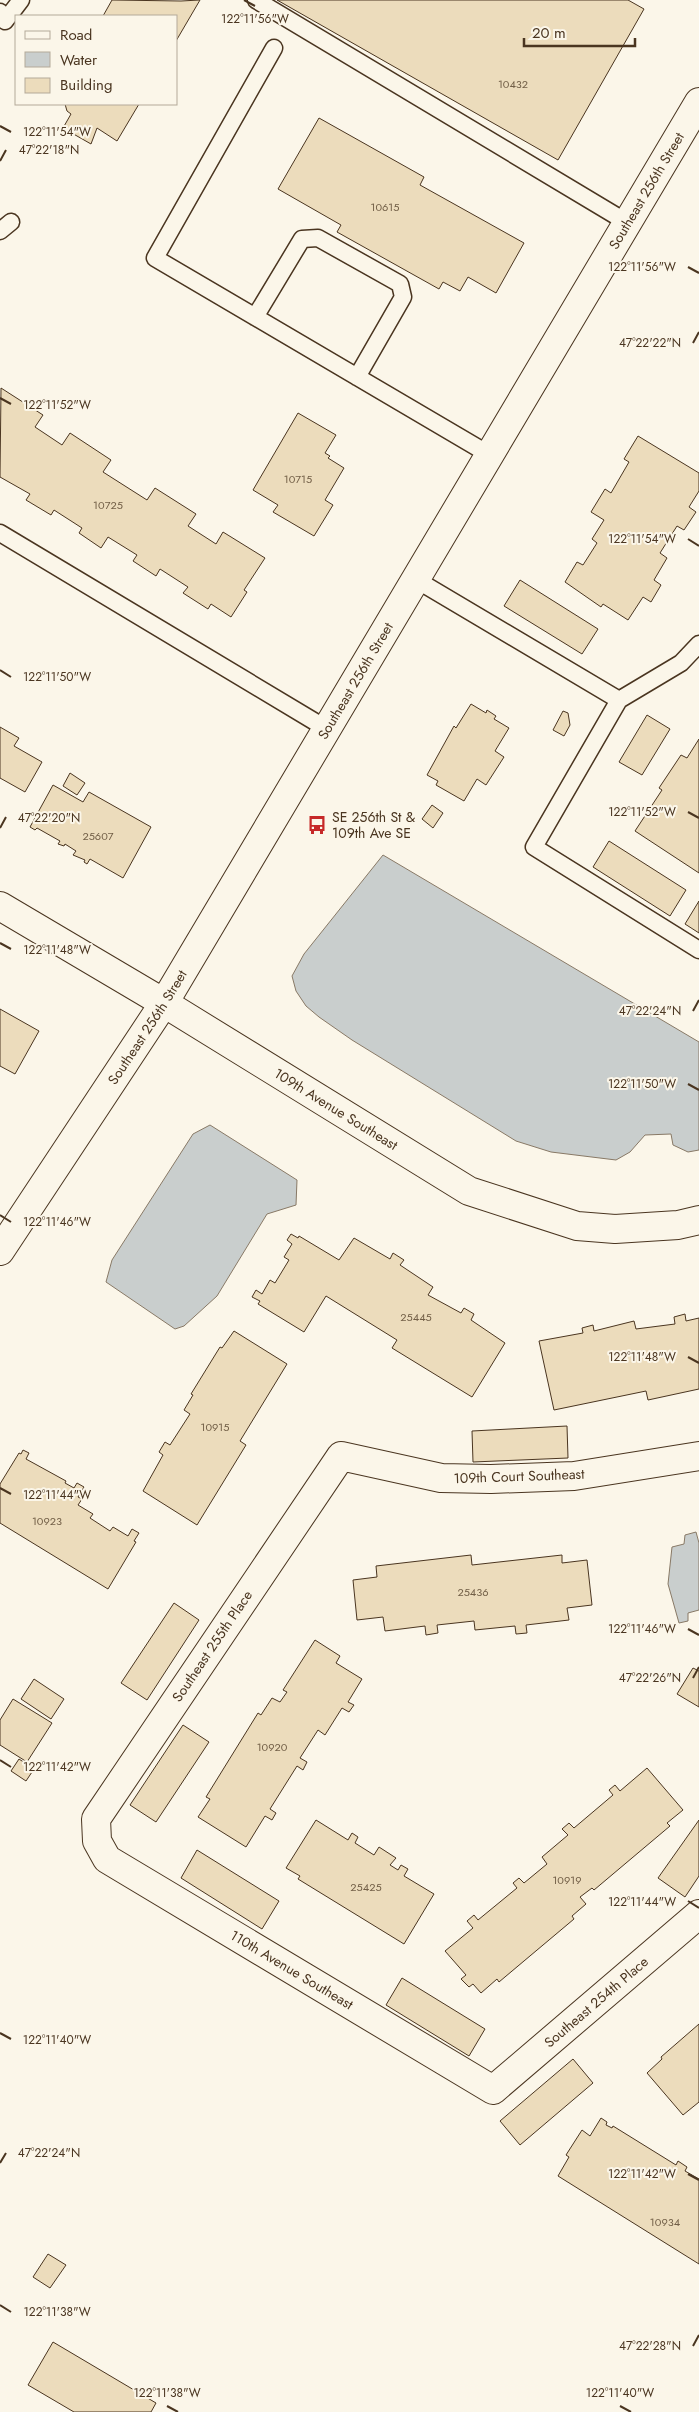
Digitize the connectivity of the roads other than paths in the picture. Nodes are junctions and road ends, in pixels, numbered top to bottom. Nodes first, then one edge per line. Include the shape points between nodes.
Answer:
1 (21, 0) edge
2 (256, 0) edge
3 (0, 12) edge
4 (274, 48) dead end
5 (699, 102) edge
6 (628, 222) junction
7 (256, 318) junction
8 (357, 377) junction
9 (490, 454) junction
10 (0, 533) edge
11 (415, 579) junction
12 (699, 644) edge
13 (619, 700) junction
14 (327, 729) junction
15 (0, 906) edge
16 (699, 950) edge
17 (164, 1003) junction
18 (699, 1220) edge
19 (0, 1251) edge
20 (341, 1456) joint
21 (699, 1456) edge
22 (97, 1841) joint
23 (699, 1914) edge
24 (493, 2090) joint

1 - 3 lane via 5,21
2 - 6 lane
4 - 7 lane via 155,258
5 - 6 street, Southeast 256th Street
6 - 9 street, Southeast 256th Street
7 - 8 lane
7 - 8 lane via 302,239 318,238 400,284 402,298
8 - 9 lane
9 - 11 street, Southeast 256th Street
10 - 14 lane
11 - 13 lane
11 - 14 street, Southeast 256th Street
12 - 13 lane via 681,663
13 - 16 lane via 534,847
14 - 17 street, Southeast 256th Street
15 - 17 street, 109th Avenue Southeast
17 - 18 street, 109th Avenue Southeast via 469,1190 577,1226 615,1229 678,1225
17 - 19 street, Southeast 256th Street
20 - 21 street, 109th Court Southeast via 441,1478 491,1479 574,1476
20 - 22 street, Southeast 255th Place via 96,1819
22 - 24 street, 110th Avenue Southeast via 107,1859
23 - 24 street, Southeast 254th Place

